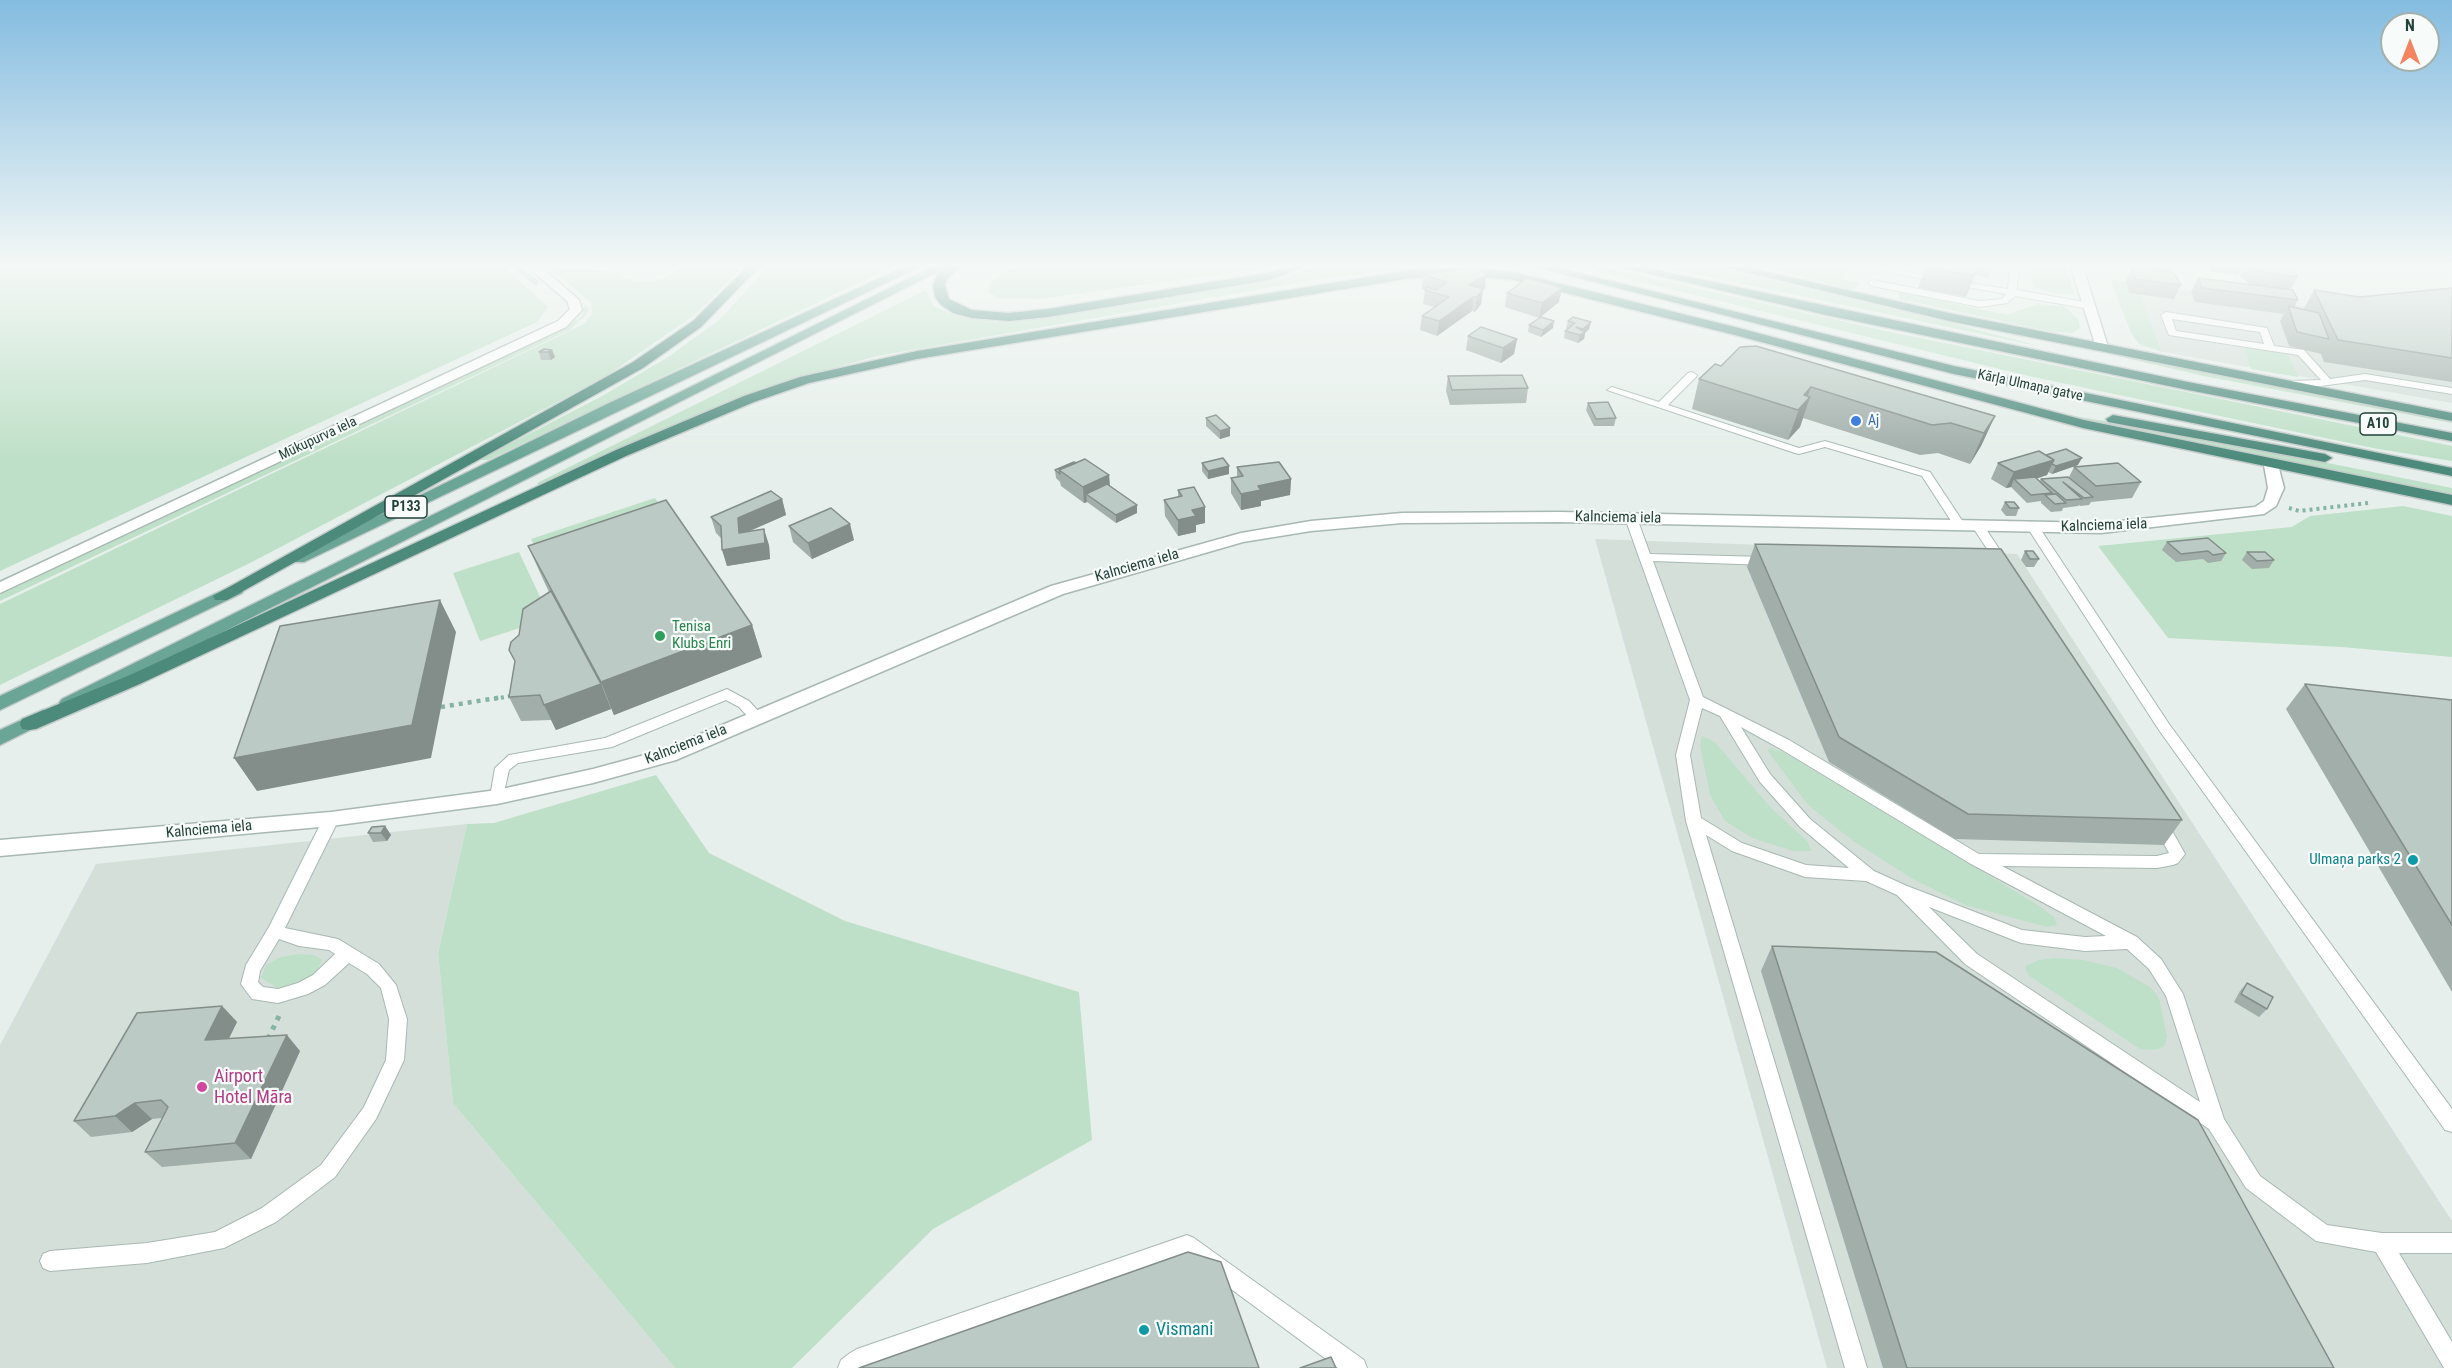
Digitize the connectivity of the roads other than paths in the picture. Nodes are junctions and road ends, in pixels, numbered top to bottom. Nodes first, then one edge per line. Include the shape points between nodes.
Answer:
1 (547, 331) edge
2 (687, 331) edge
3 (776, 331) edge
4 (812, 331) edge
5 (1063, 331) edge
6 (1734, 331) edge
7 (1797, 331) edge
8 (1922, 331) edge
9 (2003, 331) edge
10 (2023, 331) edge
11 (2098, 331) edge
12 (2171, 331) edge
13 (2264, 331) edge
14 (2103, 347) junction
15 (2270, 348) junction
16 (1692, 375) dead end
17 (1929, 382) junction
18 (2328, 382) junction
19 (2291, 384) junction
20 (2188, 386) junction
21 (1612, 390) dead end
22 (2452, 391) edge
23 (1661, 406) junction
24 (2452, 417) edge
25 (2452, 437) edge
26 (2271, 465) junction
27 (2416, 465) junction
28 (2452, 472) edge
29 (2452, 500) edge
30 (1631, 518) junction
31 (1959, 525) junction
32 (1978, 526) junction
33 (2033, 528) junction
34 (1645, 557) junction
35 (1784, 561) edge
36 (2003, 570) edge
37 (0, 588) edge
38 (221, 596) junction
39 (1697, 700) junction
40 (0, 704) edge
41 (1725, 713) junction
42 (756, 717) junction
43 (29, 724) junction
44 (0, 738) edge
45 (497, 797) junction
46 (2151, 807) edge
47 (331, 819) junction
48 (1694, 821) junction
49 (0, 848) edge
50 (1976, 860) junction
51 (1868, 874) junction
52 (1903, 891) junction
53 (275, 931) junction
54 (2131, 942) junction
55 (348, 953) junction
56 (2216, 1123) junction
57 (2452, 1124) edge
58 (2382, 1243) junction
59 (2452, 1243) edge
60 (50, 1261) dead end
61 (2452, 1362) edge
62 (849, 1368) edge
63 (1356, 1368) edge
64 (1856, 1368) edge

1 - 37 street, Mūkupurva iela
2 - 38 highway via 638,364
3 - 38 main road, P133
4 - 43 main road, P133 via 125,672
5 - 43 highway via 916,355 805,380 749,399 621,453 136,679
6 - 17 highway
7 - 27 highway, Kārļa Ulmaņa gatve / A10 via 1954,370
8 - 20 highway, A10
9 - 20 highway
10 - 14 highway
11 - 14 street
12 - 15 lane
13 - 15 lane
14 - 19 highway
15 - 18 lane via 2301,352
16 - 23 lane
17 - 26 highway via 2083,424
17 - 27 highway via 2291,453
18 - 19 lane
18 - 22 lane via 2365,377
19 - 24 highway
20 - 25 highway, A10
21 - 23 lane
23 - 31 lane via 1799,451 1825,444 1926,474
26 - 29 highway
26 - 33 street, Kalnciema iela via 2276,489 2271,503 2259,511 2182,522
27 - 28 highway, Kārļa Ulmaņa gatve / A10
30 - 31 street, Kalnciema iela
30 - 34 lane
30 - 42 street, Kalnciema iela via 1402,518 1311,526 1241,538 1057,590
31 - 32 street, Kalnciema iela
32 - 33 street, Kalnciema iela
32 - 36 lane
33 - 57 lane via 2164,727
34 - 35 lane
34 - 39 lane
38 - 40 main road, P133
39 - 41 lane
39 - 48 lane via 1683,755
41 - 50 lane via 1784,744
41 - 51 lane via 1765,778 1805,823
42 - 45 street, Kalnciema iela via 669,755
42 - 45 lane via 727,694 607,743 514,759 502,768
43 - 44 main road, P133
45 - 47 street, Kalnciema iela
46 - 50 lane via 2175,847 2174,859
47 - 49 street, Kalnciema iela
47 - 53 lane
48 - 51 lane via 1737,847 1805,871
48 - 64 lane
50 - 54 lane
51 - 52 lane
52 - 54 lane via 2021,936 2085,944
52 - 56 lane via 1971,959
53 - 55 lane via 332,944
53 - 55 lane via 252,970 249,984 258,994 278,996 302,989 319,980
54 - 56 lane via 2155,964 2174,994
55 - 60 lane via 374,969 388,985 399,1019 395,1060 370,1113 328,1171 269,1215 218,1241 147,1253
56 - 58 lane via 2253,1182 2323,1234
58 - 59 lane
58 - 61 lane
62 - 63 lane via 857,1360 1187,1245

